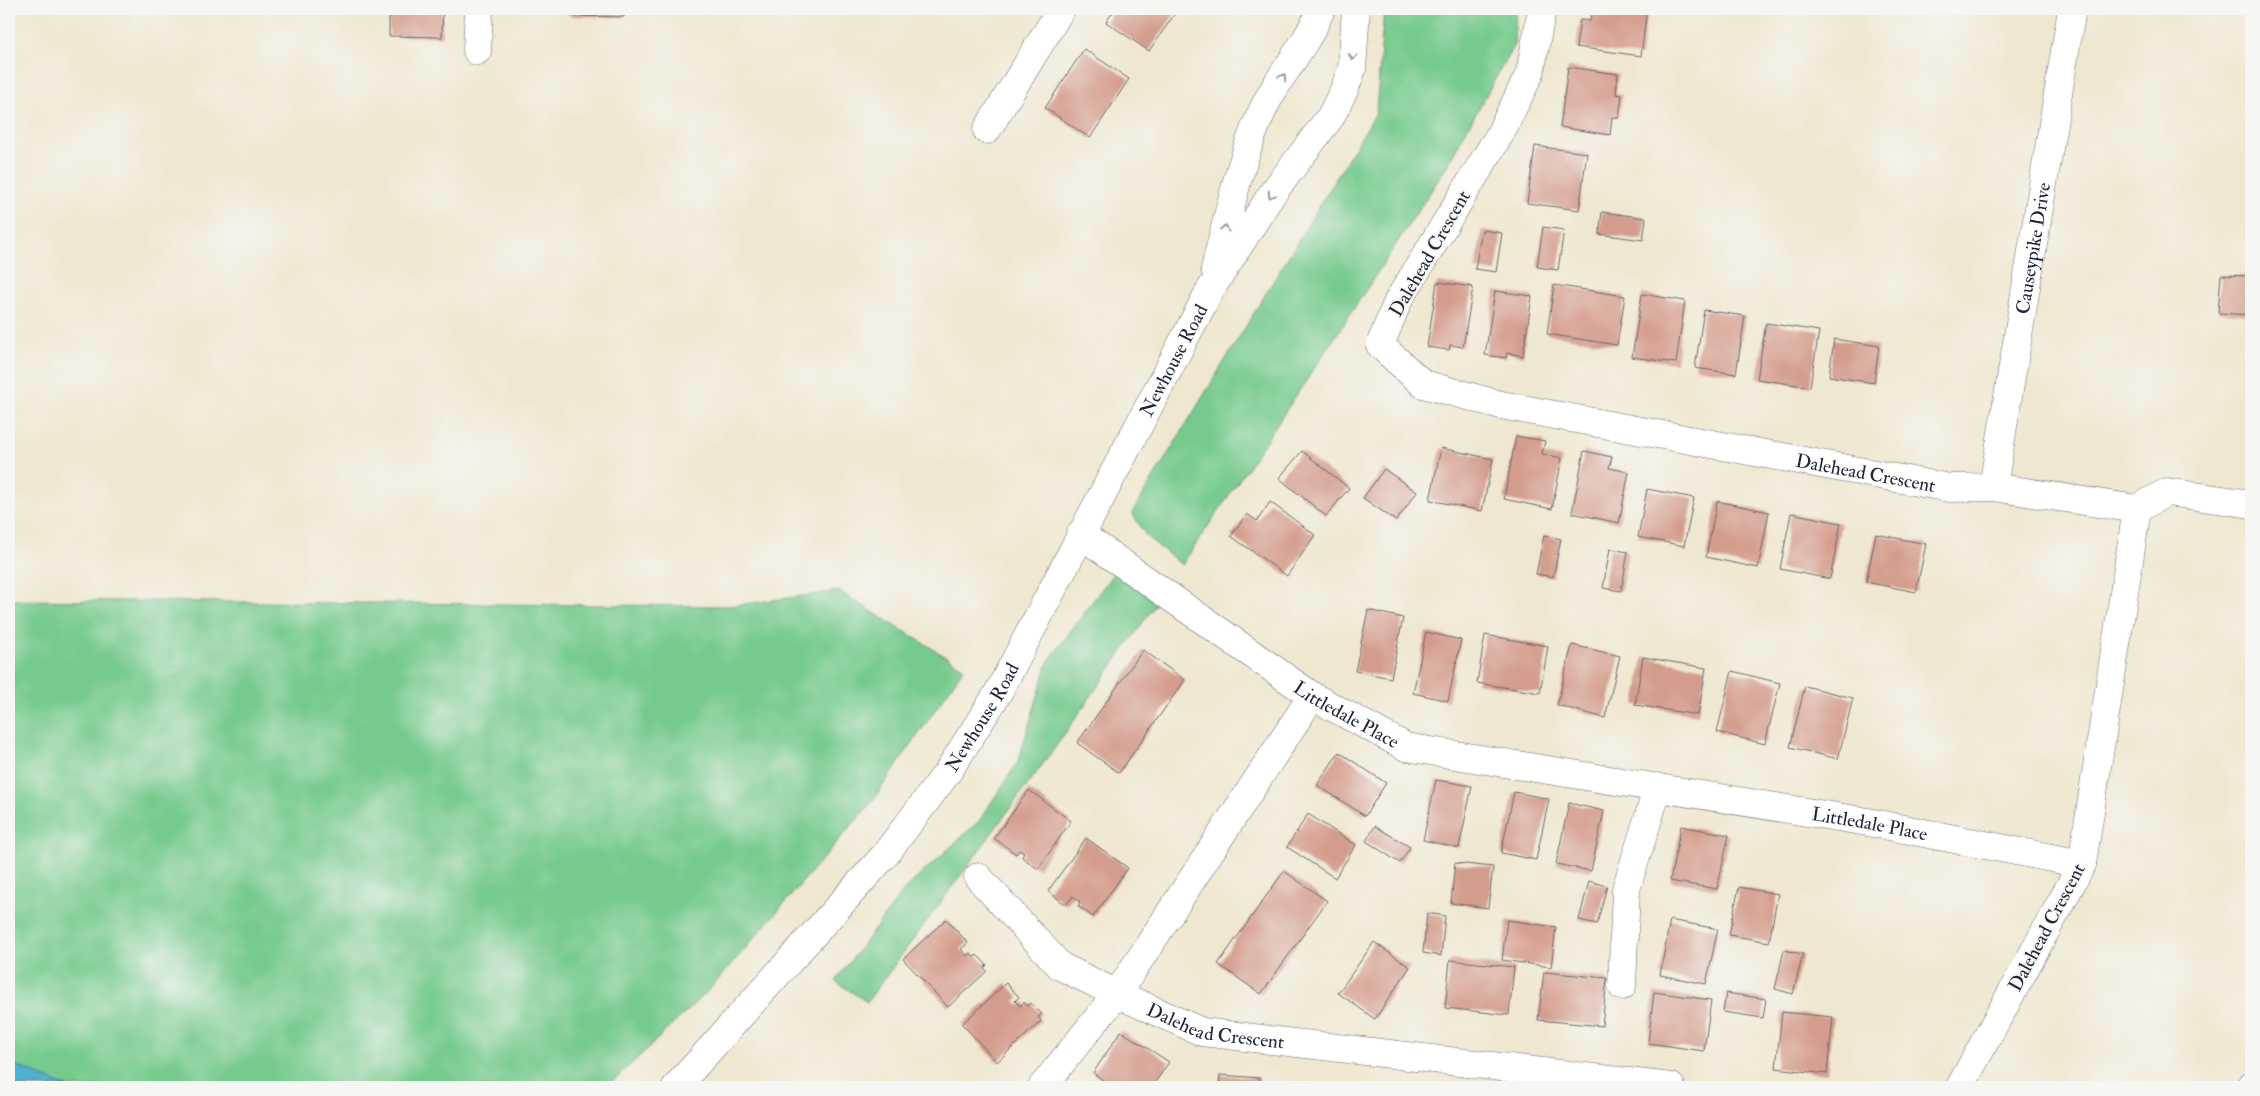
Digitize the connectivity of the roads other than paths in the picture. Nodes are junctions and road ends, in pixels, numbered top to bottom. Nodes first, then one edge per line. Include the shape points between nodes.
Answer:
1 (478, 9) edge
2 (1061, 9) edge
3 (1321, 9) edge
4 (1356, 9) edge
5 (1542, 9) edge
6 (2072, 9) edge
7 (477, 51) dead end
8 (987, 130) dead end
9 (1209, 292) junction
10 (1993, 487) junction
11 (2251, 504) edge
12 (2136, 509) junction
13 (1080, 534) junction
14 (1312, 696) junction
15 (1658, 788) junction
16 (2082, 864) junction
17 (978, 877) dead end
18 (1622, 986) dead end
19 (1117, 994) junction
20 (676, 1087) edge
21 (1042, 1087) edge
22 (1671, 1087) edge
23 (1960, 1087) edge

1 - 7 street
2 - 8 street
9 -> 3 street, Newhouse Road via 1237,181 1252,139 1268,101
4 -> 9 street, Newhouse Road via 1352,69 1331,116 1272,194
5 - 10 street, Dalehead Crescent via 1530,73 1500,134 1398,301 1380,344 1423,384 1501,405 1950,488
6 - 10 street, Causeypike Drive
9 - 13 street, Newhouse Road
10 - 12 street, Dalehead Crescent
11 - 12 street via 2167,492
12 - 16 street, Dalehead Crescent
13 - 14 street, Littledale Place
13 - 20 street, Newhouse Road via 998,693 947,773 884,856
14 - 15 street, Littledale Place via 1406,747
14 - 19 street, Dalehead Crescent
15 - 16 street, Littledale Place via 1868,822
15 - 18 street via 1626,889
16 - 23 street, Dalehead Crescent
17 - 19 street via 1060,966
19 - 21 street
19 - 22 street, Dalehead Crescent via 1202,1032

